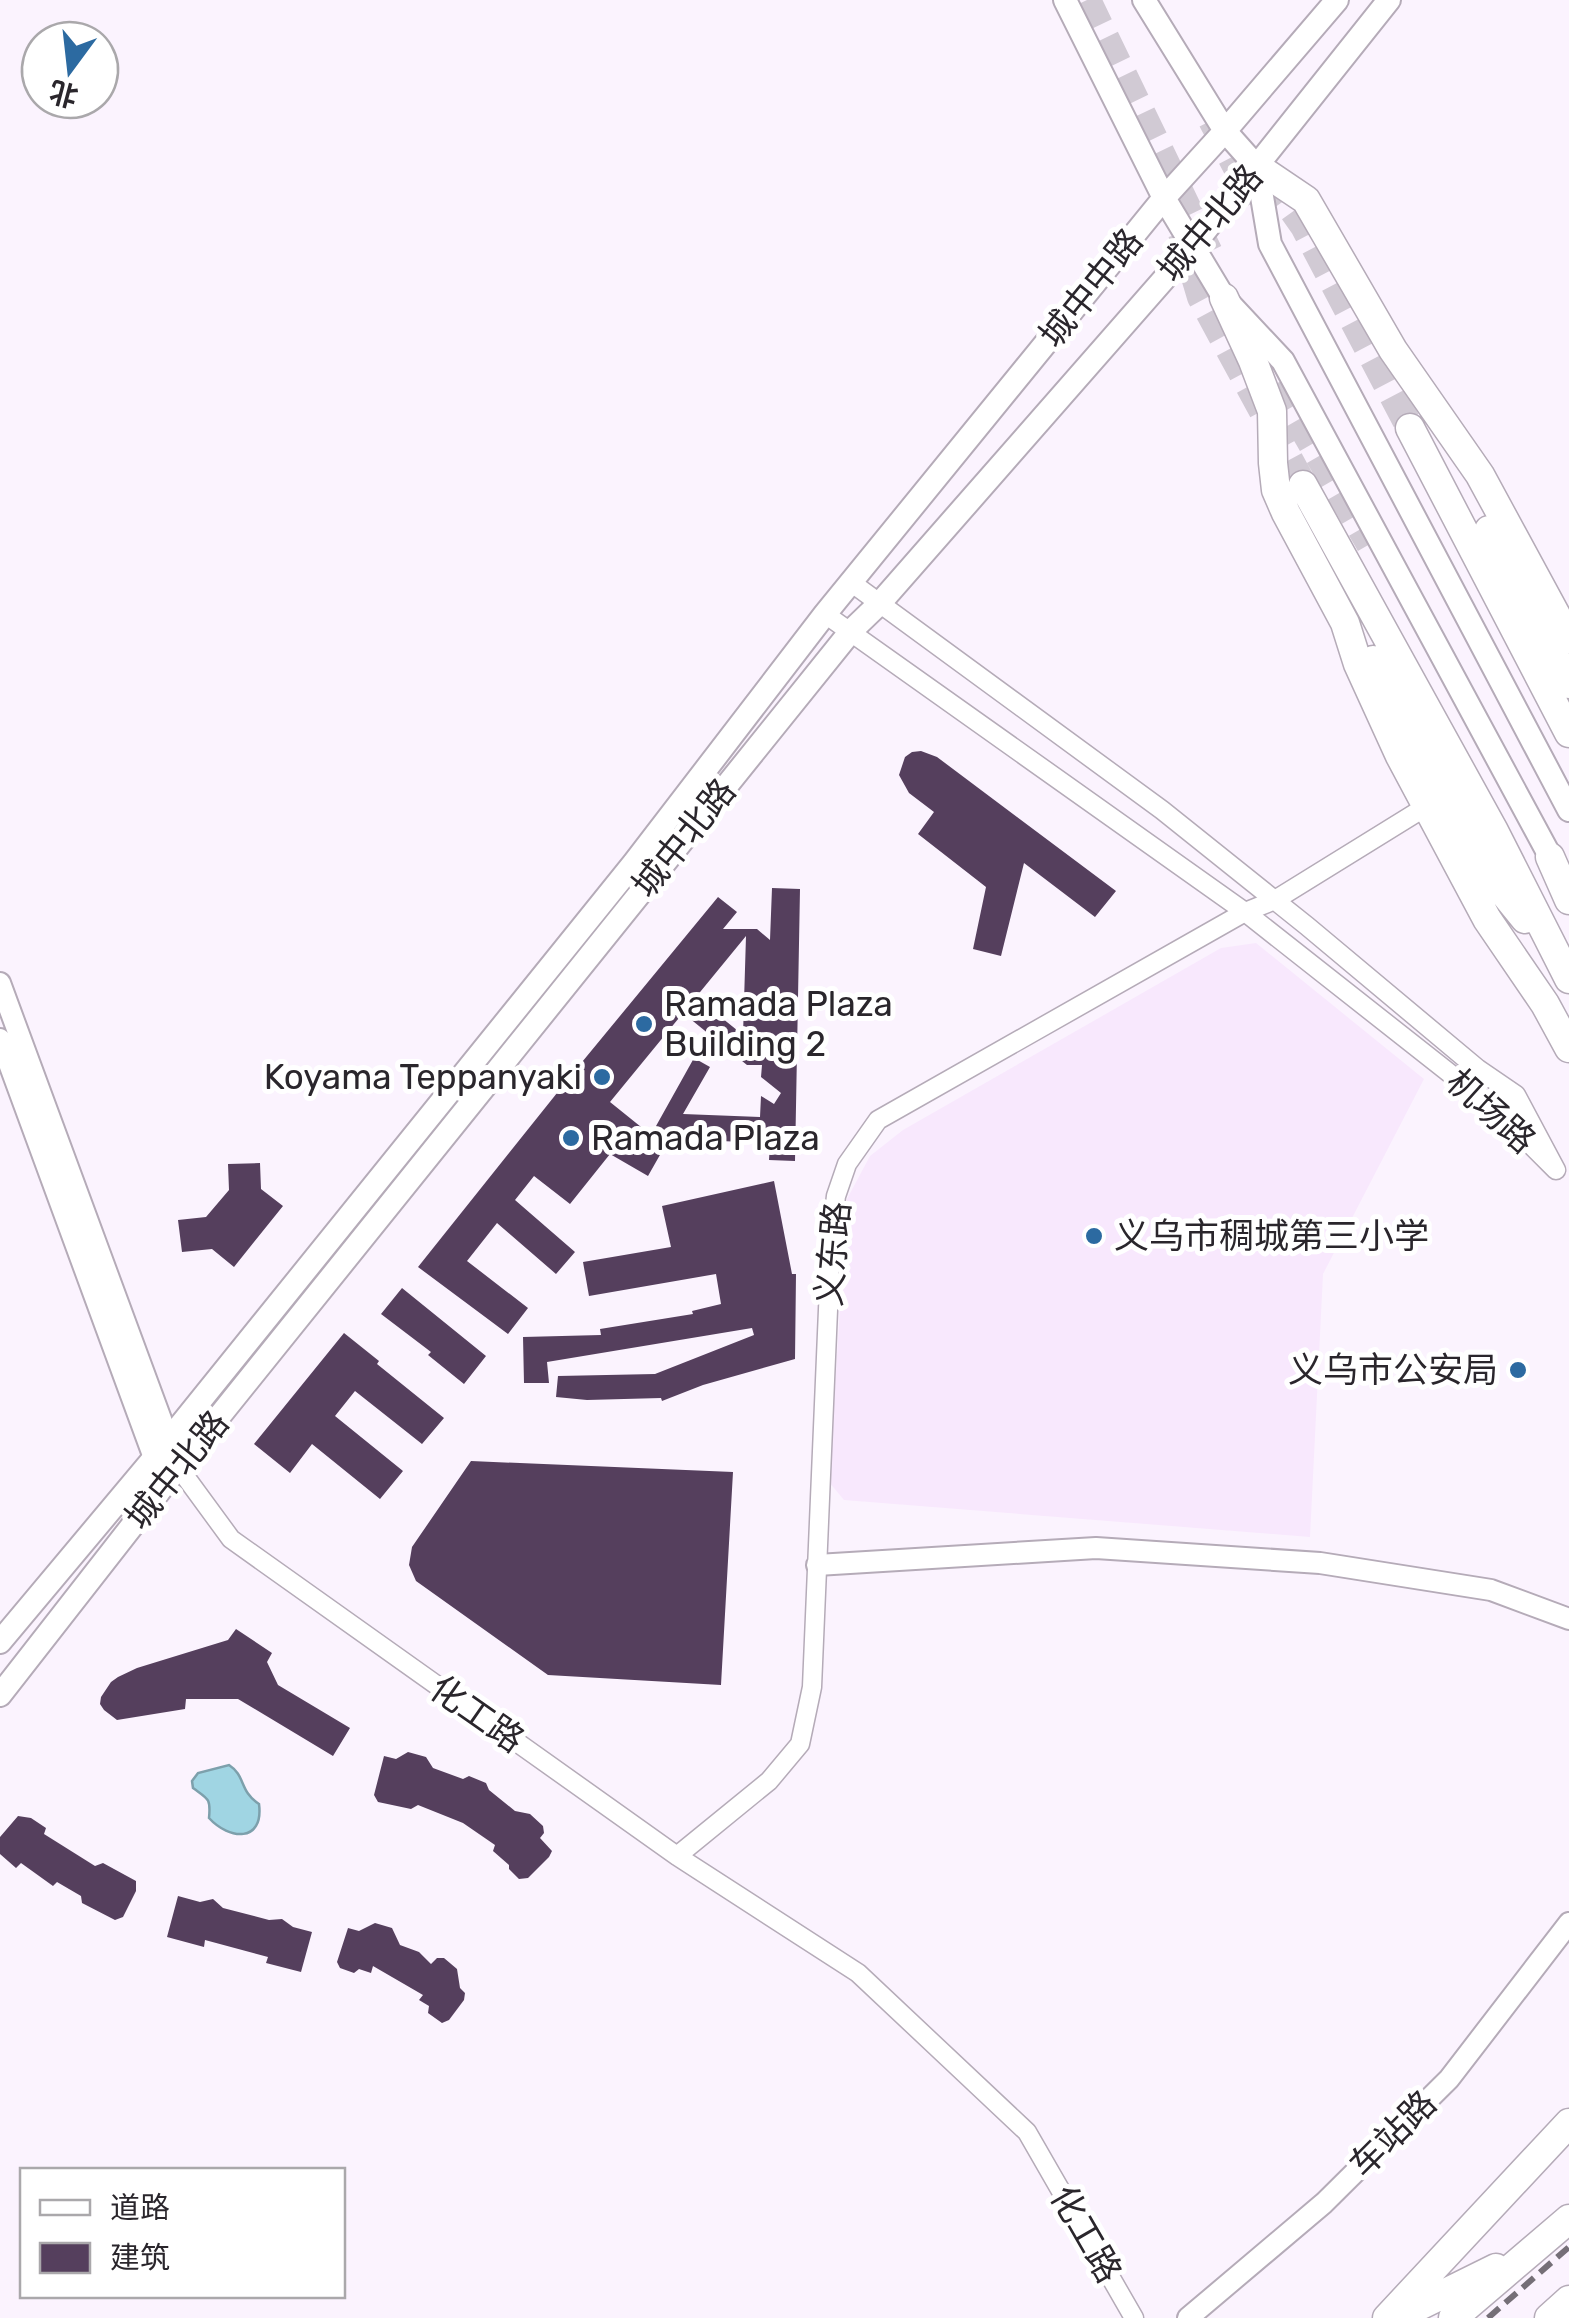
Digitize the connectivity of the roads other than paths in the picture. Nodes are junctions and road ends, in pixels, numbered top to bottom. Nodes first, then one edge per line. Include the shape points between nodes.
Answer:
1 (1066, 0) edge
2 (1144, 0) edge
3 (1337, 0) edge
4 (1389, 0) edge
5 (1225, 131) junction
6 (1258, 167) junction
7 (1164, 198) junction
8 (1192, 246) junction
9 (1224, 298) junction
10 (1394, 350) junction
11 (1410, 428) tunnel mouth
12 (1303, 486) tunnel mouth
13 (852, 583) junction
14 (880, 603) junction
15 (825, 614) junction
16 (1345, 623) junction
17 (851, 631) junction
18 (1569, 638) edge
19 (1569, 684) edge
20 (1569, 732) edge
21 (1426, 806) junction
22 (1569, 810) edge
23 (1550, 856) junction
24 (1569, 890) edge
25 (1275, 900) junction
26 (1569, 900) edge
27 (1245, 912) junction
28 (1569, 979) edge
29 (0, 982) edge
30 (0, 1040) edge
31 (1569, 1048) edge
32 (1562, 1176) edge
33 (170, 1440) junction
34 (154, 1458) junction
35 (172, 1477) junction
36 (817, 1565) junction
37 (1569, 1619) edge
38 (0, 1642) edge
39 (0, 1694) edge
40 (677, 1856) junction
41 (1569, 1923) edge
42 (1569, 2123) edge
43 (1569, 2219) edge
44 (1537, 2248) junction
45 (1569, 2300) edge
46 (1134, 2318) edge
47 (1188, 2318) edge
48 (1386, 2318) edge
49 (1404, 2318) edge
50 (1453, 2318) edge
51 (1549, 2318) edge

1 - 7 main road
2 - 5 main road
3 - 5 main road, 城中中路
4 - 6 main road, 城中北路
5 - 6 main road
5 - 7 main road, 城中中路
6 - 8 main road, 城中北路
6 - 10 highway via 1306,200
6 - 22 main road via 1270,244
7 - 8 main road
7 - 13 main road, 城中中路
8 - 9 main road
8 - 14 main road, 城中北路
9 - 16 highway via 1272,411 1276,490
9 - 23 main road via 1283,361
10 - 18 highway via 1480,474
10 - 19 highway
11 - 20 highway
12 - 28 highway
13 - 14 street, 机场路
13 - 15 main road, 城中北路
14 - 17 main road, 城中北路
14 - 25 street, 机场路
15 - 17 street, 机场路
15 - 33 main road, 城中北路
16 - 21 highway via 1377,710
16 - 28 highway via 1372,657 1482,866
17 - 27 street, 机场路
17 - 35 main road, 城中北路
21 - 25 street, 义东路
21 - 31 highway
23 - 24 main road
23 - 26 highway
25 - 27 street, 义东路
25 - 32 street, 机场路 via 1516,1095
27 - 32 street, 机场路 via 1495,1110
27 - 36 street, 义东路 via 878,1120 847,1164 831,1239
29 - 33 street, 化工路
30 - 34 street, 化工路
33 - 34 main road, 城中北路
33 - 35 street, 化工路
34 - 35 street, 化工路
34 - 38 main road, 城中北路
35 - 39 main road, 城中北路
35 - 40 street, 化工路 via 231,1539
36 - 37 street via 1096,1548 1320,1563 1490,1590
36 - 40 street, 义东路 via 812,1687 800,1744 769,1781
40 - 46 street, 化工路 via 858,1973 1027,2132
41 - 47 street, 车站路 via 1449,2079 1324,2203
42 - 48 highway
43 - 44 highway
44 - 49 highway
44 - 50 highway
45 - 51 highway

